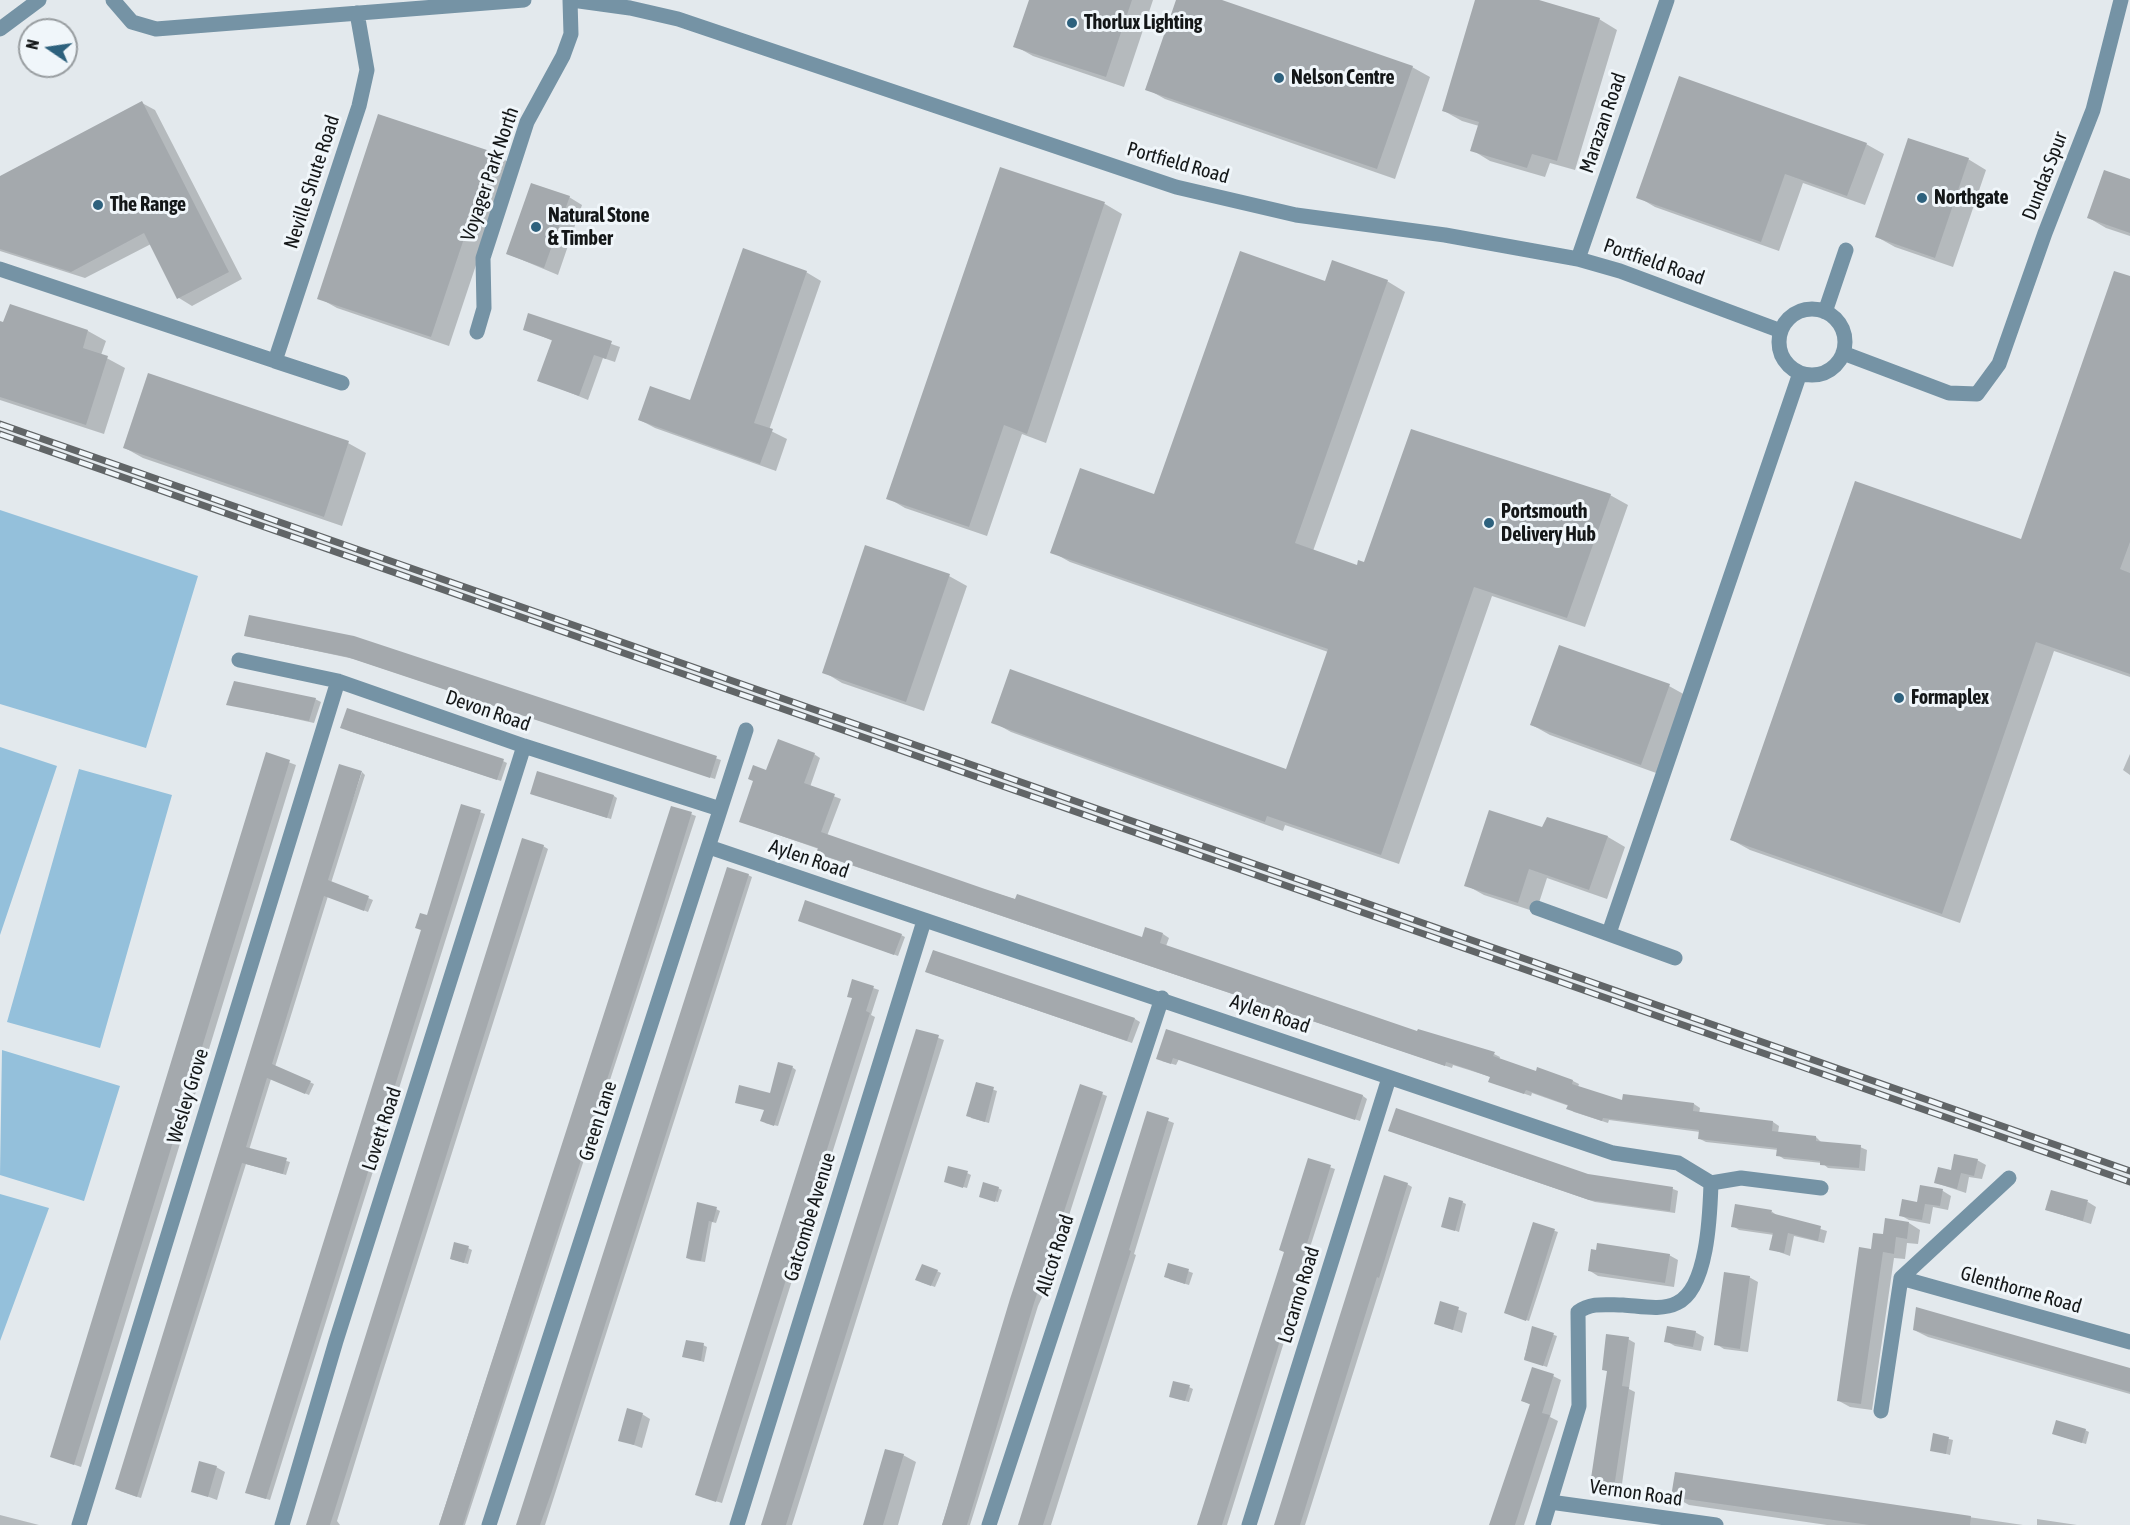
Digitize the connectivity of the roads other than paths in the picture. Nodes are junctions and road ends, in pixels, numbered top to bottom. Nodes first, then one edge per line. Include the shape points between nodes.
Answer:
1 (39, 0) edge
2 (113, 0) edge
3 (525, 0) edge
4 (571, 0) edge
5 (1667, 0) edge
6 (2121, 0) edge
7 (357, 13) junction
8 (0, 29) edge
9 (1846, 250) dead end
10 (1578, 259) junction
11 (0, 269) edge
12 (1826, 312) junction
13 (1781, 331) junction
14 (477, 332) dead end
15 (1843, 353) junction
16 (275, 360) junction
17 (1800, 373) junction
18 (342, 383) dead end
19 (239, 660) dead end
20 (338, 681) junction
21 (746, 730) dead end
22 (524, 746) junction
23 (720, 809) junction
24 (709, 847) junction
25 (1537, 908) dead end
26 (924, 921) junction
27 (1609, 933) junction
28 (1675, 958) dead end
29 (1162, 998) junction
30 (1389, 1078) junction
31 (2009, 1178) dead end
32 (1711, 1184) junction
33 (1821, 1188) dead end
34 (1900, 1278) junction
35 (2130, 1342) edge
36 (1881, 1411) dead end
37 (1551, 1502) junction
38 (79, 1525) edge
39 (282, 1525) edge
40 (489, 1525) edge
41 (737, 1525) edge
42 (989, 1525) edge
43 (1249, 1525) edge
44 (1543, 1525) edge
45 (1716, 1525) edge

1 - 8 street
2 - 7 street via 132,22 147,28
3 - 7 street
4 - 10 street, Portfield Road via 678,19 1176,187 1296,216 1445,235
4 - 14 street, Voyager Park North via 571,34 527,122 483,258 484,308
5 - 10 street, Marazan Road
6 - 15 street, Dundas Spur via 2093,110 1999,364 1977,394 1949,393
7 - 16 street, Neville Shute Road via 367,70 360,106
9 - 12 street
10 - 13 street, Portfield Road
11 - 16 street
12 - 13 street via 1807,310 1796,314
12 - 15 street via 1842,328
13 - 17 street via 1779,348 1783,358
15 - 17 street via 1838,363 1819,375
16 - 18 street
17 - 27 street
19 - 20 street, Devon Road
20 - 22 street, Devon Road
20 - 38 street, Wesley Grove
21 - 23 street, Green Lane
22 - 23 street, Devon Road
22 - 39 street, Lovett Road
23 - 24 street, Green Lane
24 - 26 street, Aylen Road
24 - 40 street, Green Lane
25 - 27 street
26 - 29 street, Aylen Road
26 - 41 street, Gatcombe Avenue
27 - 28 street
29 - 30 street, Aylen Road
29 - 42 street, Allcot Road
30 - 32 street, Aylen Road via 1613,1153 1678,1163
30 - 43 street, Locarno Road
31 - 34 street
32 - 33 street via 1741,1178
32 - 37 street via 1699,1276 1679,1303 1666,1307 1600,1305 1578,1312 1579,1406
34 - 35 street, Glenthorne Road
34 - 36 street
37 - 44 street
37 - 45 street, Vernon Road

